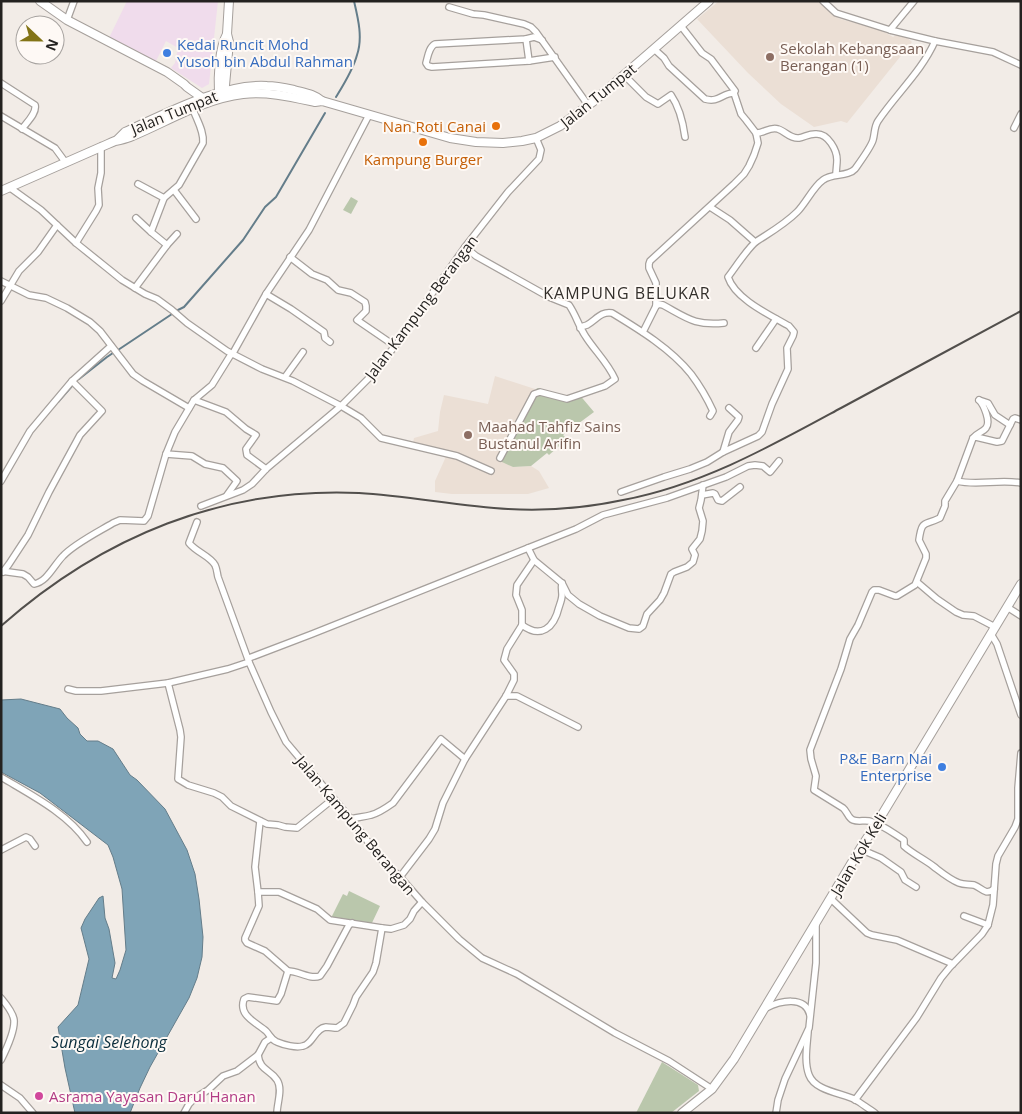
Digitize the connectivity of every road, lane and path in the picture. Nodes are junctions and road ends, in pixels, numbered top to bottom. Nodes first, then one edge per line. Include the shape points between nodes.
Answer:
1 (40, 1) edge
2 (74, 1) edge
3 (229, 1) edge
4 (709, 1) edge
5 (823, 1) edge
6 (914, 1) edge
7 (449, 7) dead end
8 (67, 20) junction
9 (681, 26) junction
10 (890, 30) junction
11 (526, 39) junction
12 (542, 40) junction
13 (936, 41) junction
14 (654, 49) junction
15 (554, 57) junction
16 (529, 61) junction
17 (1020, 64) edge
18 (222, 75) junction
19 (624, 75) junction
20 (1, 83) edge
21 (184, 84) junction
22 (243, 91) junction
23 (735, 91) dead end
24 (221, 95) junction
25 (205, 100) junction
26 (588, 105) junction
27 (194, 112) junction
28 (1021, 114) edge
29 (368, 115) junction
30 (1, 116) edge
31 (170, 118) junction
32 (1014, 128) dead end
33 (22, 129) junction
34 (756, 133) junction
35 (685, 137) dead end
36 (536, 138) junction
37 (115, 141) junction
38 (101, 147) junction
39 (66, 163) junction
40 (836, 175) junction
41 (138, 184) dead end
42 (5, 189) edge
43 (174, 190) junction
44 (164, 198) junction
45 (710, 207) junction
46 (136, 218) dead end
47 (196, 219) dead end
48 (57, 225) junction
49 (151, 232) junction
50 (177, 234) dead end
51 (755, 242) junction
52 (76, 243) junction
53 (167, 245) junction
54 (465, 247) junction
55 (290, 257) junction
56 (1, 281) edge
57 (10, 285) junction
58 (135, 288) junction
59 (266, 294) junction
60 (1, 301) edge
61 (656, 306) junction
62 (776, 319) junction
63 (724, 323) dead end
64 (580, 328) junction
65 (643, 332) junction
66 (330, 342) dead end
67 (111, 346) junction
68 (395, 346) junction
69 (756, 348) dead end
70 (303, 352) dead end
71 (233, 353) junction
72 (285, 377) junction
73 (72, 381) junction
74 (194, 400) junction
75 (341, 406) junction
76 (188, 408) junction
77 (729, 408) dead end
78 (710, 416) dead end
79 (1021, 420) edge
80 (1010, 425) junction
81 (973, 438) junction
82 (723, 452) junction
83 (166, 454) junction
84 (500, 458) dead end
85 (779, 461) dead end
86 (266, 469) junction
87 (491, 471) dead end
88 (1, 481) edge
89 (957, 481) junction
90 (1021, 483) edge
91 (703, 485) junction
92 (740, 487) dead end
93 (621, 492) dead end
94 (227, 495) junction
95 (702, 496) junction
96 (201, 506) dead end
97 (197, 522) dead end
98 (528, 548) junction
99 (534, 560) junction
100 (2, 572) edge
101 (917, 582) junction
102 (562, 583) junction
103 (1021, 584) edge
104 (1007, 607) junction
105 (1021, 616) edge
106 (522, 625) junction
107 (994, 631) junction
108 (249, 660) junction
109 (168, 683) junction
110 (68, 689) dead end
111 (506, 696) junction
112 (1021, 715) edge
113 (578, 727) dead end
114 (1021, 753) edge
115 (465, 759) junction
116 (1, 777) edge
117 (333, 799) junction
118 (351, 819) junction
119 (260, 821) junction
120 (877, 823) junction
121 (87, 842) dead end
122 (35, 846) dead end
123 (860, 848) junction
124 (1, 850) edge
125 (400, 877) junction
126 (916, 887) dead end
127 (994, 889) junction
128 (258, 892) junction
129 (831, 899) junction
130 (422, 902) junction
131 (964, 916) dead end
132 (352, 923) junction
133 (816, 923) junction
134 (988, 925) junction
135 (382, 928) junction
136 (953, 964) junction
137 (288, 971) junction
138 (1, 998) edge
139 (766, 1008) junction
140 (811, 1016) junction
141 (809, 1028) junction
142 (270, 1038) junction
143 (258, 1055) junction
144 (1, 1060) edge
145 (1, 1086) edge
146 (712, 1089) junction
147 (855, 1100) junction
148 (33, 1113) edge
149 (184, 1113) edge
150 (278, 1113) edge
151 (682, 1113) edge
152 (776, 1113) edge
153 (875, 1113) edge

1 - 8 main road
2 - 8 street
3 - 18 main road via 229,42
4 - 9 main road, Jalan Tumpat
5 - 10 street via 836,12
6 - 10 street
7 - 12 street via 524,24 534,29
8 - 21 main road via 168,72
9 - 14 main road, Jalan Tumpat
9 - 23 street
10 - 13 street
11 - 12 street
11 - 16 street
11 - 16 street via 435,44 426,62 432,67
12 - 15 street
13 - 17 street via 993,52
13 - 40 street via 876,123 873,140 855,169
14 - 19 main road, Jalan Tumpat
14 - 34 street via 705,99 711,101 734,93 741,114
15 - 16 street
15 - 26 street
18 - 22 main road
18 - 24 main road
18 - 25 main road
19 - 26 main road, Jalan Tumpat
19 - 35 street via 658,104 672,94 682,117
20 - 33 street via 35,104 35,111
21 - 25 main road
21 - 25 main road via 193,87
22 - 24 main road, Jalan Tumpat
22 - 27 main road
22 - 29 main road, Jalan Tumpat via 267,86 284,88
24 - 25 main road, Jalan Tumpat
25 - 31 main road, Jalan Tumpat
25 - 37 main road, Jalan Tumpat via 125,132
26 - 36 main road, Jalan Tumpat via 560,126
27 - 31 main road
27 - 43 street via 204,137 203,143
28 - 32 street
29 - 36 main road, Jalan Tumpat via 476,142 513,143
29 - 55 street via 309,230
30 - 33 street
31 - 37 main road, Jalan Tumpat
33 - 39 street via 55,148
34 - 40 street via 774,128 792,138 815,134 825,136 837,158
34 - 45 street via 758,143 749,166
36 - 54 street, Jalan Kampung Berangan via 541,150 539,159
37 - 38 main road, Jalan Tumpat
38 - 39 main road, Jalan Tumpat
38 - 52 street via 98,205
39 - 42 main road, Jalan Tumpat
40 - 51 street via 824,178 790,219
41 - 44 street
42 - 48 street via 41,210
43 - 44 street
43 - 47 street
44 - 49 street
45 - 51 street
45 - 61 street via 649,264 656,284
46 - 49 street
48 - 52 street
48 - 57 street
49 - 53 street
50 - 53 street
51 - 62 street via 728,277 746,300
52 - 58 street
53 - 58 street
54 - 64 street via 569,306
54 - 68 street, Jalan Kampung Berangan
55 - 59 street
55 - 68 street via 338,290 351,293 365,302 366,311 357,320
56 - 57 street
57 - 60 street
57 - 67 street via 67,308 100,331
58 - 71 street via 157,299
59 - 66 street via 324,332
59 - 71 street
61 - 63 street via 663,304 701,324
61 - 65 street
62 - 69 street
62 - 82 street via 794,332 787,348 788,369 762,432
64 - 65 street via 609,312
64 - 84 street via 615,379 567,399 540,392 534,394
65 - 78 street via 670,352 690,373 713,410
67 - 73 street
67 - 76 street via 133,374
68 - 75 street, Jalan Kampung Berangan
70 - 72 street
71 - 72 street
71 - 74 street via 212,385
72 - 75 street
73 - 88 street via 30,431
73 - 100 street via 102,411 80,435 28,536
74 - 76 street
74 - 86 street via 226,412 256,435 246,449 247,455
75 - 86 street, Jalan Kampung Berangan
75 - 87 street via 361,418 380,438 457,456
76 - 83 street
77 - 82 street via 739,417 729,432
79 - 80 street via 1015,418
80 - 81 street via 1002,441
80 - 81 street via 995,415 988,403 979,400 988,424
81 - 89 street
82 - 93 street via 690,469
83 - 94 street via 192,456 205,464 223,468 237,481
83 - 100 street via 152,507 144,521 120,520 113,523 68,551 38,583 34,584 23,574
85 - 91 street via 770,472 763,466 748,466
86 - 94 street, Jalan Kampung Berangan via 247,488
89 - 90 street
89 - 101 street via 945,501 940,518 927,522 922,528 919,540 926,558
91 - 95 street
91 - 98 street via 603,515
92 - 95 street via 722,501 714,493
94 - 96 street, Jalan Kampung Berangan
95 - 102 street via 699,508 702,531 692,549 693,561 670,574 664,593 639,629 600,616 582,606 568,594
97 - 108 street, Jalan Kampung Berangan via 189,543 216,567
98 - 99 street
98 - 108 street
99 - 102 street
99 - 106 street via 516,589
101 - 107 street via 956,612 974,616
101 - 120 street via 897,596 879,590 872,592 850,639 810,750 816,776 814,790 843,808 851,819
102 - 106 street via 560,607 552,625 540,631 529,630
103 - 104 main road, Jalan Kok Keli
104 - 105 street
104 - 107 main road, Jalan Kok Keli
106 - 111 street via 504,656 514,677
107 - 112 street
107 - 120 main road, Jalan Kok Keli
108 - 109 street via 228,669
108 - 117 street, Jalan Kampung Berangan via 286,742
109 - 110 street via 101,690
109 - 119 street via 181,738 178,779 222,797 231,806
111 - 113 street via 517,696
111 - 115 street
114 - 127 street via 1018,819 998,856
115 - 118 street via 441,739 393,803 372,815
115 - 125 street via 443,803 435,829
116 - 121 street via 60,814
117 - 118 street, Jalan Kampung Berangan
117 - 119 street via 297,828
118 - 125 street, Jalan Kampung Berangan via 380,858
119 - 128 street via 255,867
120 - 123 main road, Jalan Kok Keli
120 - 127 street via 904,840 904,846 909,850 955,881 988,892
122 - 124 street via 26,837
123 - 126 street via 882,858
123 - 129 main road, Jalan Kok Keli
125 - 130 street, Jalan Kampung Berangan
127 - 134 street
128 - 132 street via 279,892 317,910 330,920
128 - 137 street via 259,906 244,940 265,951
129 - 133 main road, Jalan Kok Keli
129 - 136 street via 872,935 897,940
130 - 135 street via 404,925
130 - 146 street, Jalan Kampung Berangan via 482,958 517,974
131 - 134 street
132 - 135 street
132 - 137 street via 320,976 313,978
133 - 139 main road, Jalan Kok Keli
133 - 140 street
134 - 136 street
135 - 142 street via 373,972 344,1023 338,1028 320,1029 308,1044 301,1047
136 - 147 street
137 - 142 street via 277,1001 244,999 245,1014
138 - 144 street via 14,1020
139 - 140 street via 795,1001 808,1008
139 - 146 main road, Jalan Kok Keli
140 - 141 street
141 - 147 street via 807,1065 810,1077 825,1089
141 - 152 street via 785,1079
142 - 143 street
143 - 149 street via 237,1071 223,1076 195,1098
143 - 150 street via 261,1066 279,1086
145 - 148 street via 20,1098
146 - 151 main road, Jalan Kok Keli
147 - 153 street

